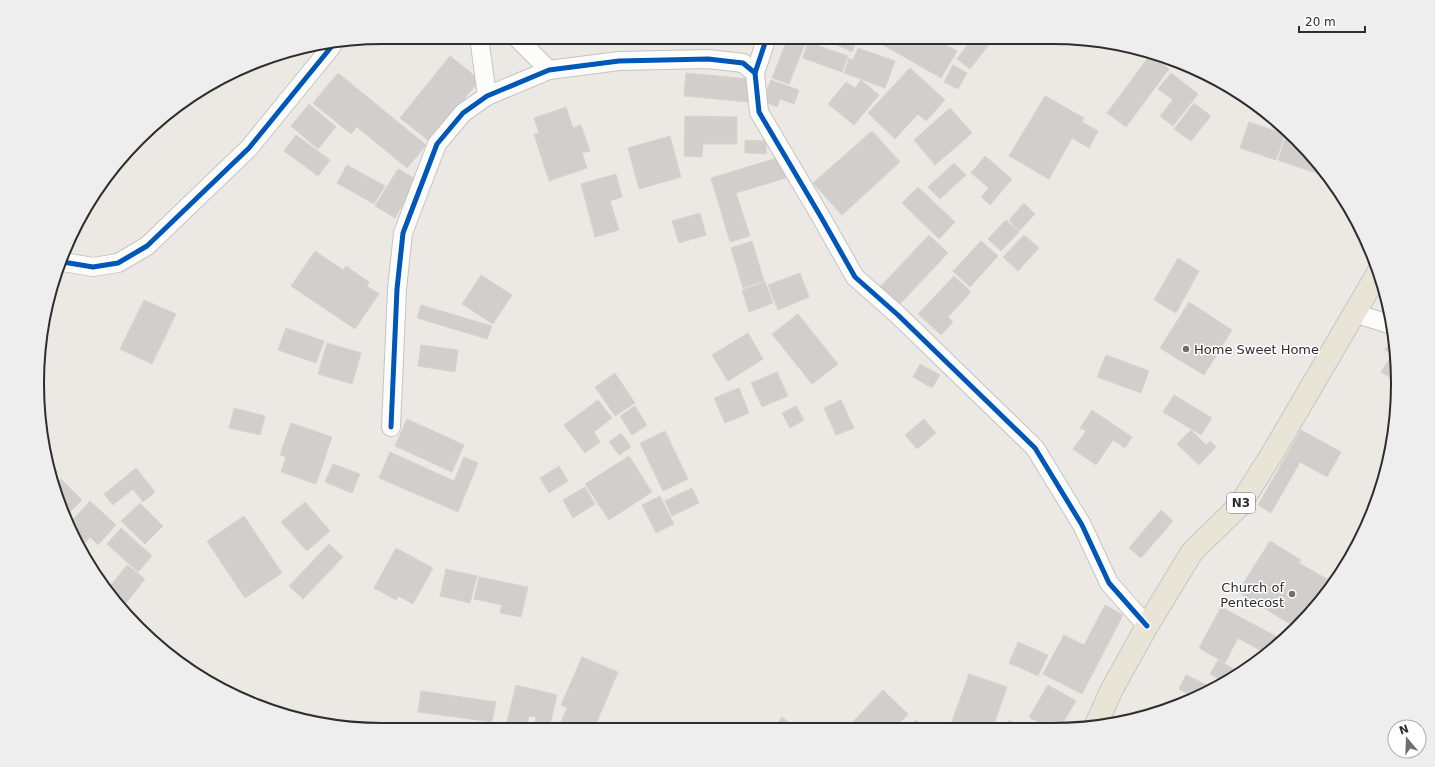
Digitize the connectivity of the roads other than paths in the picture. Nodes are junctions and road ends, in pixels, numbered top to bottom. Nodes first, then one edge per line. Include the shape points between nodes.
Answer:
1 (480, 44) edge
2 (523, 44) edge
3 (765, 44) edge
4 (330, 49) edge
5 (549, 70) junction
6 (755, 73) junction
7 (487, 96) junction
8 (67, 263) edge
9 (1374, 279) edge
10 (1354, 313) junction
11 (1385, 323) edge
12 (390, 427) dead end
13 (1147, 626) junction
14 (1098, 720) edge

1 - 7 street
2 - 5 street
3 - 6 street
4 - 8 street via 249,148 147,246 118,263 93,267
5 - 6 street via 619,61 708,59 743,63
5 - 7 street
6 - 13 street via 759,112 855,277 898,314 1035,448 1082,525 1109,583
7 - 12 street via 463,113 437,144 403,233 397,289
9 - 10 main road, N3
10 - 11 street
10 - 13 main road, N3 via 1240,505 1192,552
13 - 14 main road, N3

